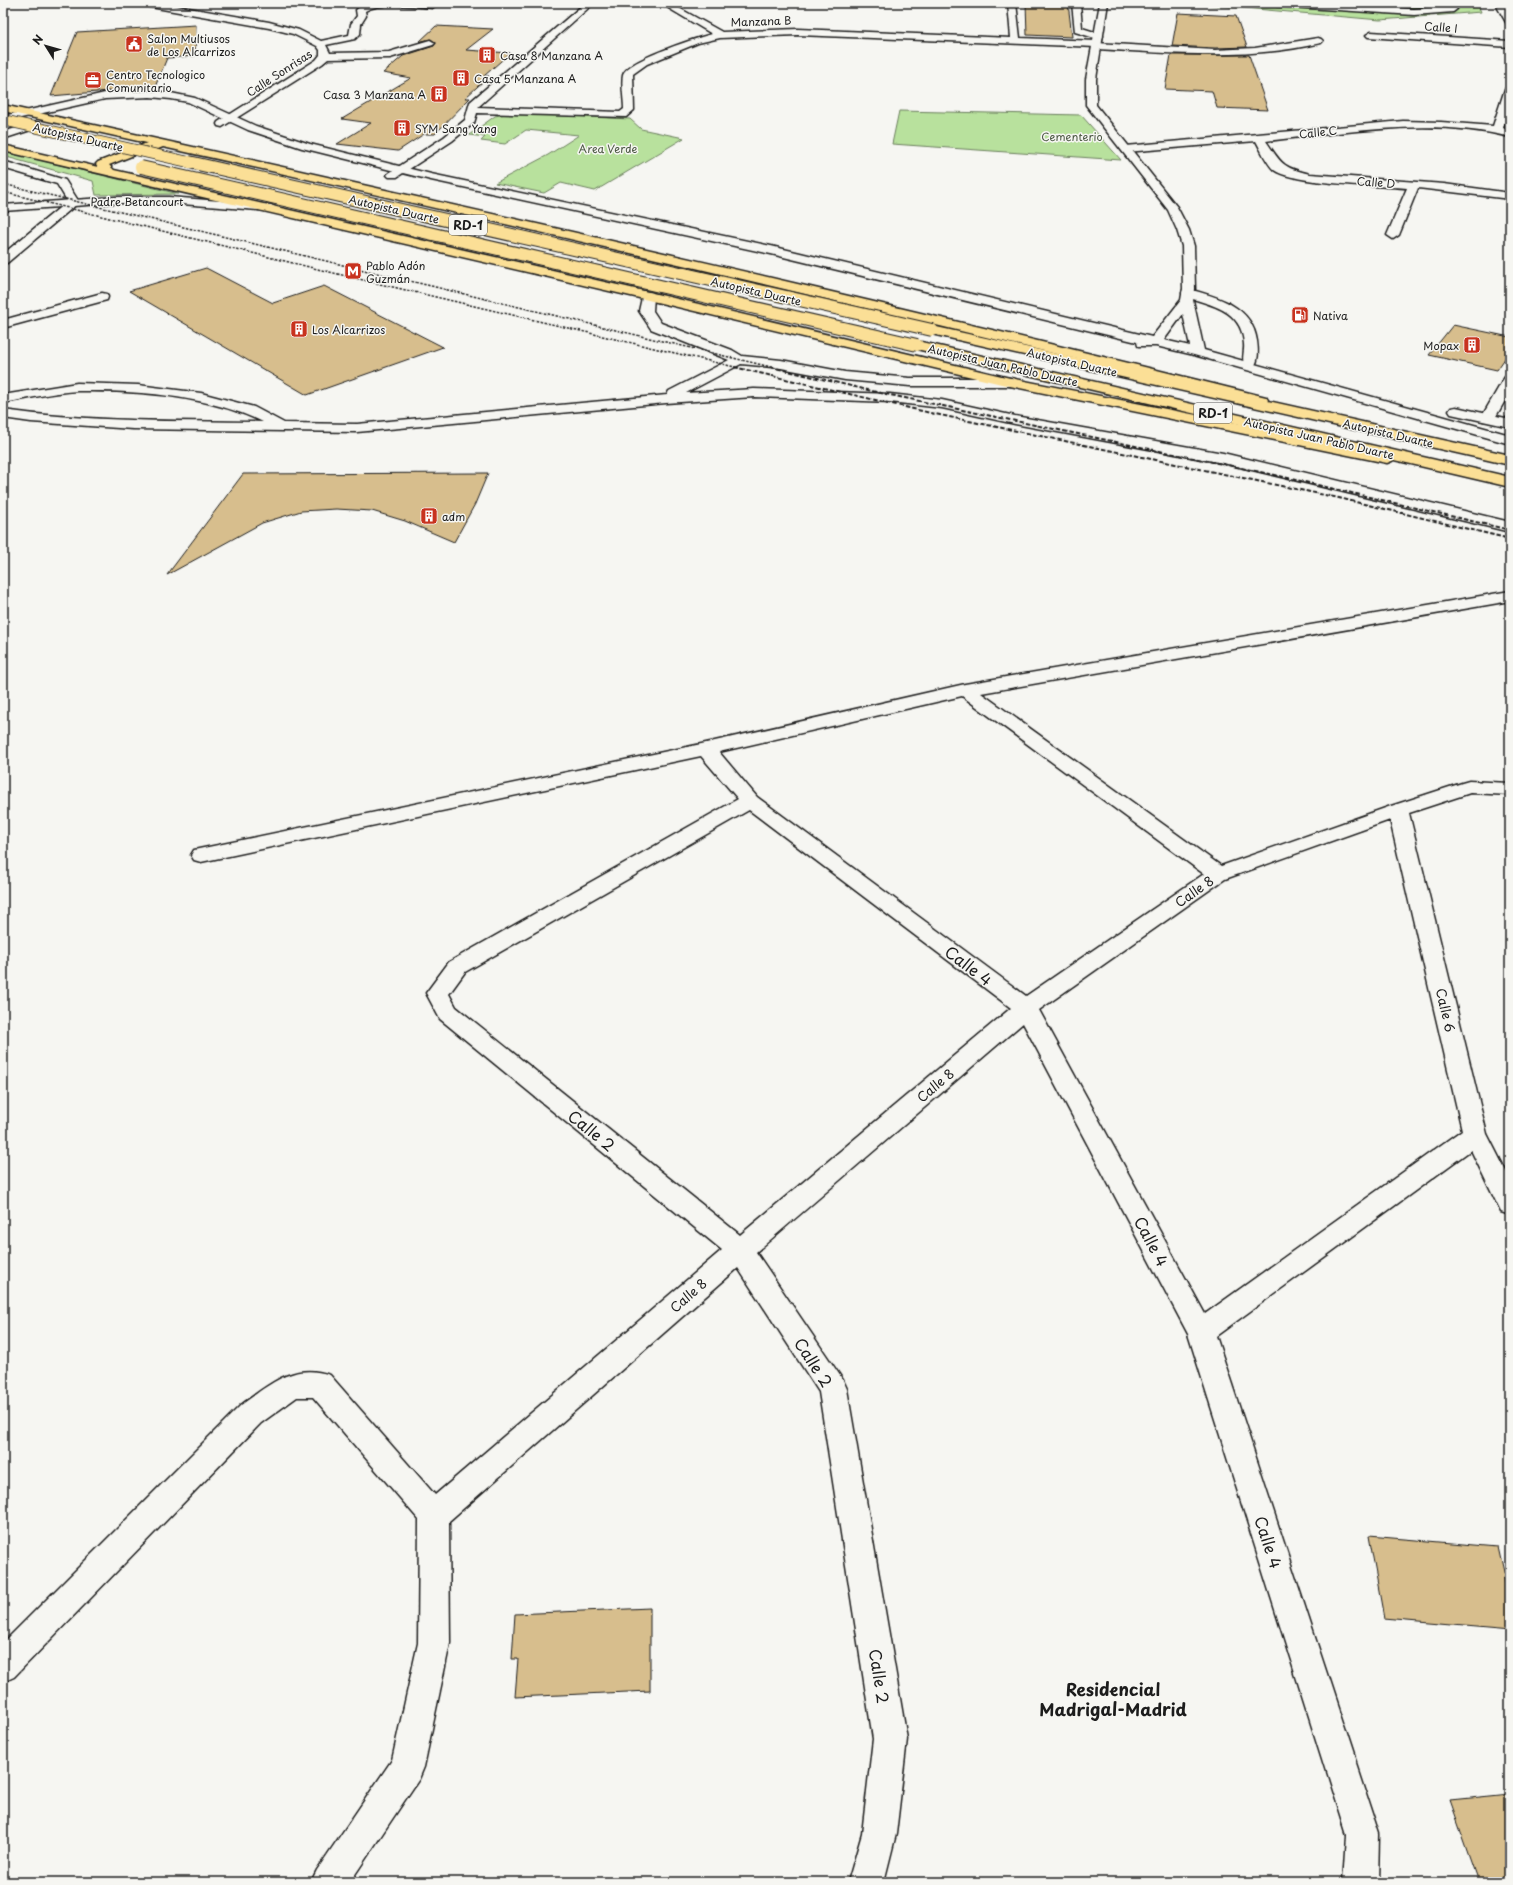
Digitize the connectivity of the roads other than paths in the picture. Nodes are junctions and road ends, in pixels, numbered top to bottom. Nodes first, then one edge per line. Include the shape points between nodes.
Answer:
1 (145, 3) edge
2 (590, 3) edge
3 (664, 3) edge
4 (1012, 3) edge
5 (1076, 3) edge
6 (1104, 3) edge
7 (1277, 3) edge
8 (1499, 3) edge
9 (432, 5) dead end
10 (1453, 9) dead end
11 (1510, 22) edge
12 (720, 35) junction
13 (1371, 35) dead end
14 (1016, 40) junction
15 (1318, 41) dead end
16 (1097, 42) junction
17 (430, 43) dead end
18 (320, 44) junction
19 (1510, 44) edge
20 (325, 56) junction
21 (1510, 89) edge
22 (3, 108) edge
23 (474, 110) junction
24 (26, 114) junction
25 (232, 118) junction
26 (3, 120) edge
27 (51, 120) junction
28 (222, 124) junction
29 (1497, 130) junction
30 (1510, 134) edge
31 (3, 135) edge
32 (1259, 138) junction
33 (26, 140) dead end
34 (171, 146) junction
35 (3, 148) edge
36 (1126, 149) junction
37 (94, 156) dead end
38 (3, 164) edge
39 (110, 172) junction
40 (397, 173) junction
41 (1414, 185) junction
42 (1510, 196) edge
43 (73, 202) junction
44 (3, 208) edge
45 (272, 208) junction
46 (1393, 235) dead end
47 (3, 260) edge
48 (648, 296) junction
49 (102, 297) dead end
50 (1187, 297) junction
51 (3, 324) edge
52 (1100, 329) junction
53 (1156, 342) junction
54 (917, 345) joint
55 (1198, 352) junction
56 (739, 360) junction
57 (1250, 362) junction
58 (1510, 380) edge
59 (1010, 382) junction
60 (3, 399) edge
61 (666, 399) junction
62 (3, 414) edge
63 (1488, 418) junction
64 (1510, 423) edge
65 (283, 426) junction
66 (1510, 440) edge
67 (1450, 447) junction
68 (1510, 460) edge
69 (1510, 482) edge
70 (1510, 527) edge
71 (1510, 596) edge
72 (965, 690) junction
73 (706, 749) junction
74 (1510, 790) edge
75 (750, 801) junction
76 (1398, 810) junction
77 (201, 855) dead end
78 (1218, 874) junction
79 (1026, 1008) junction
80 (1475, 1134) junction
81 (1510, 1205) edge
82 (740, 1250) junction
83 (1201, 1332) junction
84 (434, 1515) junction
85 (3, 1666) edge
86 (329, 1882) edge
87 (866, 1882) edge
88 (1361, 1882) edge

1 - 18 street, Calle Sonrisas via 269,25 296,32
2 - 23 street via 474,104
3 - 12 street
4 - 14 street
5 - 16 street via 1078,30
6 - 16 street
7 - 10 street via 1414,12
8 - 11 street
9 - 18 street via 377,4 362,7 362,16 352,37
12 - 14 street, Manzana B via 798,32
12 - 23 street, Manzana B via 695,41 632,69 628,74 629,110 622,115
13 - 19 street, Calle I
14 - 16 street, Manzana B
15 - 16 street via 1215,53
16 - 36 street via 1092,68 1091,105
17 - 20 street via 385,55
18 - 20 street, Calle Sonrisas via 325,50
20 - 25 street, Calle Sonrisas
21 - 29 street
22 - 24 main road
23 - 40 street via 470,121 454,135
24 - 25 street via 105,96 150,94 190,100
24 - 26 street
24 - 27 main road
25 - 28 street, Calle Sonrisas
25 - 40 street via 252,128 306,146
26 - 67 main road, Autopista Duarte / RD-1, bridge
27 - 28 street via 104,107 152,102 188,108
27 - 31 street
27 - 34 main road
28 - 40 street via 292,150
29 - 30 street, Calle C
29 - 32 street, Calle C via 1441,124 1403,124
31 - 33 main road, Autopista Duarte
32 - 36 street, Calle C
32 - 41 street, Calle D via 1278,167 1291,173 1310,177
34 - 39 main road via 148,146 102,164
34 - 67 main road via 356,186 1030,343
35 - 39 main road
36 - 50 street via 1173,209 1182,230 1188,246
37 - 54 main road, Autopista Duarte / RD-1, bridge
38 - 43 street via 61,182
39 - 45 main road
40 - 52 street via 771,250
40 - 53 street via 1144,343
41 - 42 street, Calle D
41 - 46 street
43 - 44 street, Padre Betancourt
43 - 45 street, Padre Betancourt via 169,200
43 - 47 street
45 - 48 main road
48 - 56 street via 646,311 656,326
48 - 59 main road
49 - 51 street
50 - 52 street via 1150,323 1134,328
50 - 53 street
50 - 55 street
50 - 57 street via 1226,307 1245,319 1250,329 1252,346
52 - 53 street
53 - 55 street
54 - 69 main road, Autopista Juan Pablo Duarte / RD-1
55 - 57 street
55 - 66 street
56 - 59 street via 781,364 845,376 910,382
56 - 61 street
57 - 63 street
58 - 63 street
59 - 69 main road
60 - 65 street via 77,387 138,389 196,396 250,410
61 - 65 street via 357,428
61 - 70 street via 754,393 890,398 942,404 1223,458
62 - 65 street via 133,425
63 - 64 street
67 - 68 main road, Autopista Duarte / RD-1
71 - 72 street
72 - 73 street
72 - 78 street
73 - 75 street, Calle 4
73 - 77 street
74 - 76 street, Calle 8 via 1469,787
75 - 79 street, Calle 4
75 - 82 street, Calle 2 via 458,967 437,993 448,1013
76 - 78 street, Calle 8
76 - 80 street, Calle 6
78 - 79 street, Calle 8
79 - 82 street, Calle 8
79 - 83 street, Calle 4
80 - 81 street, Calle 6
80 - 83 street
82 - 84 street, Calle 8
82 - 87 street, Calle 2 via 833,1389 890,1739 879,1834
83 - 88 street, Calle 4 via 1363,1835
84 - 85 street via 320,1384 292,1385 251,1414
84 - 86 street via 434,1643 407,1767

